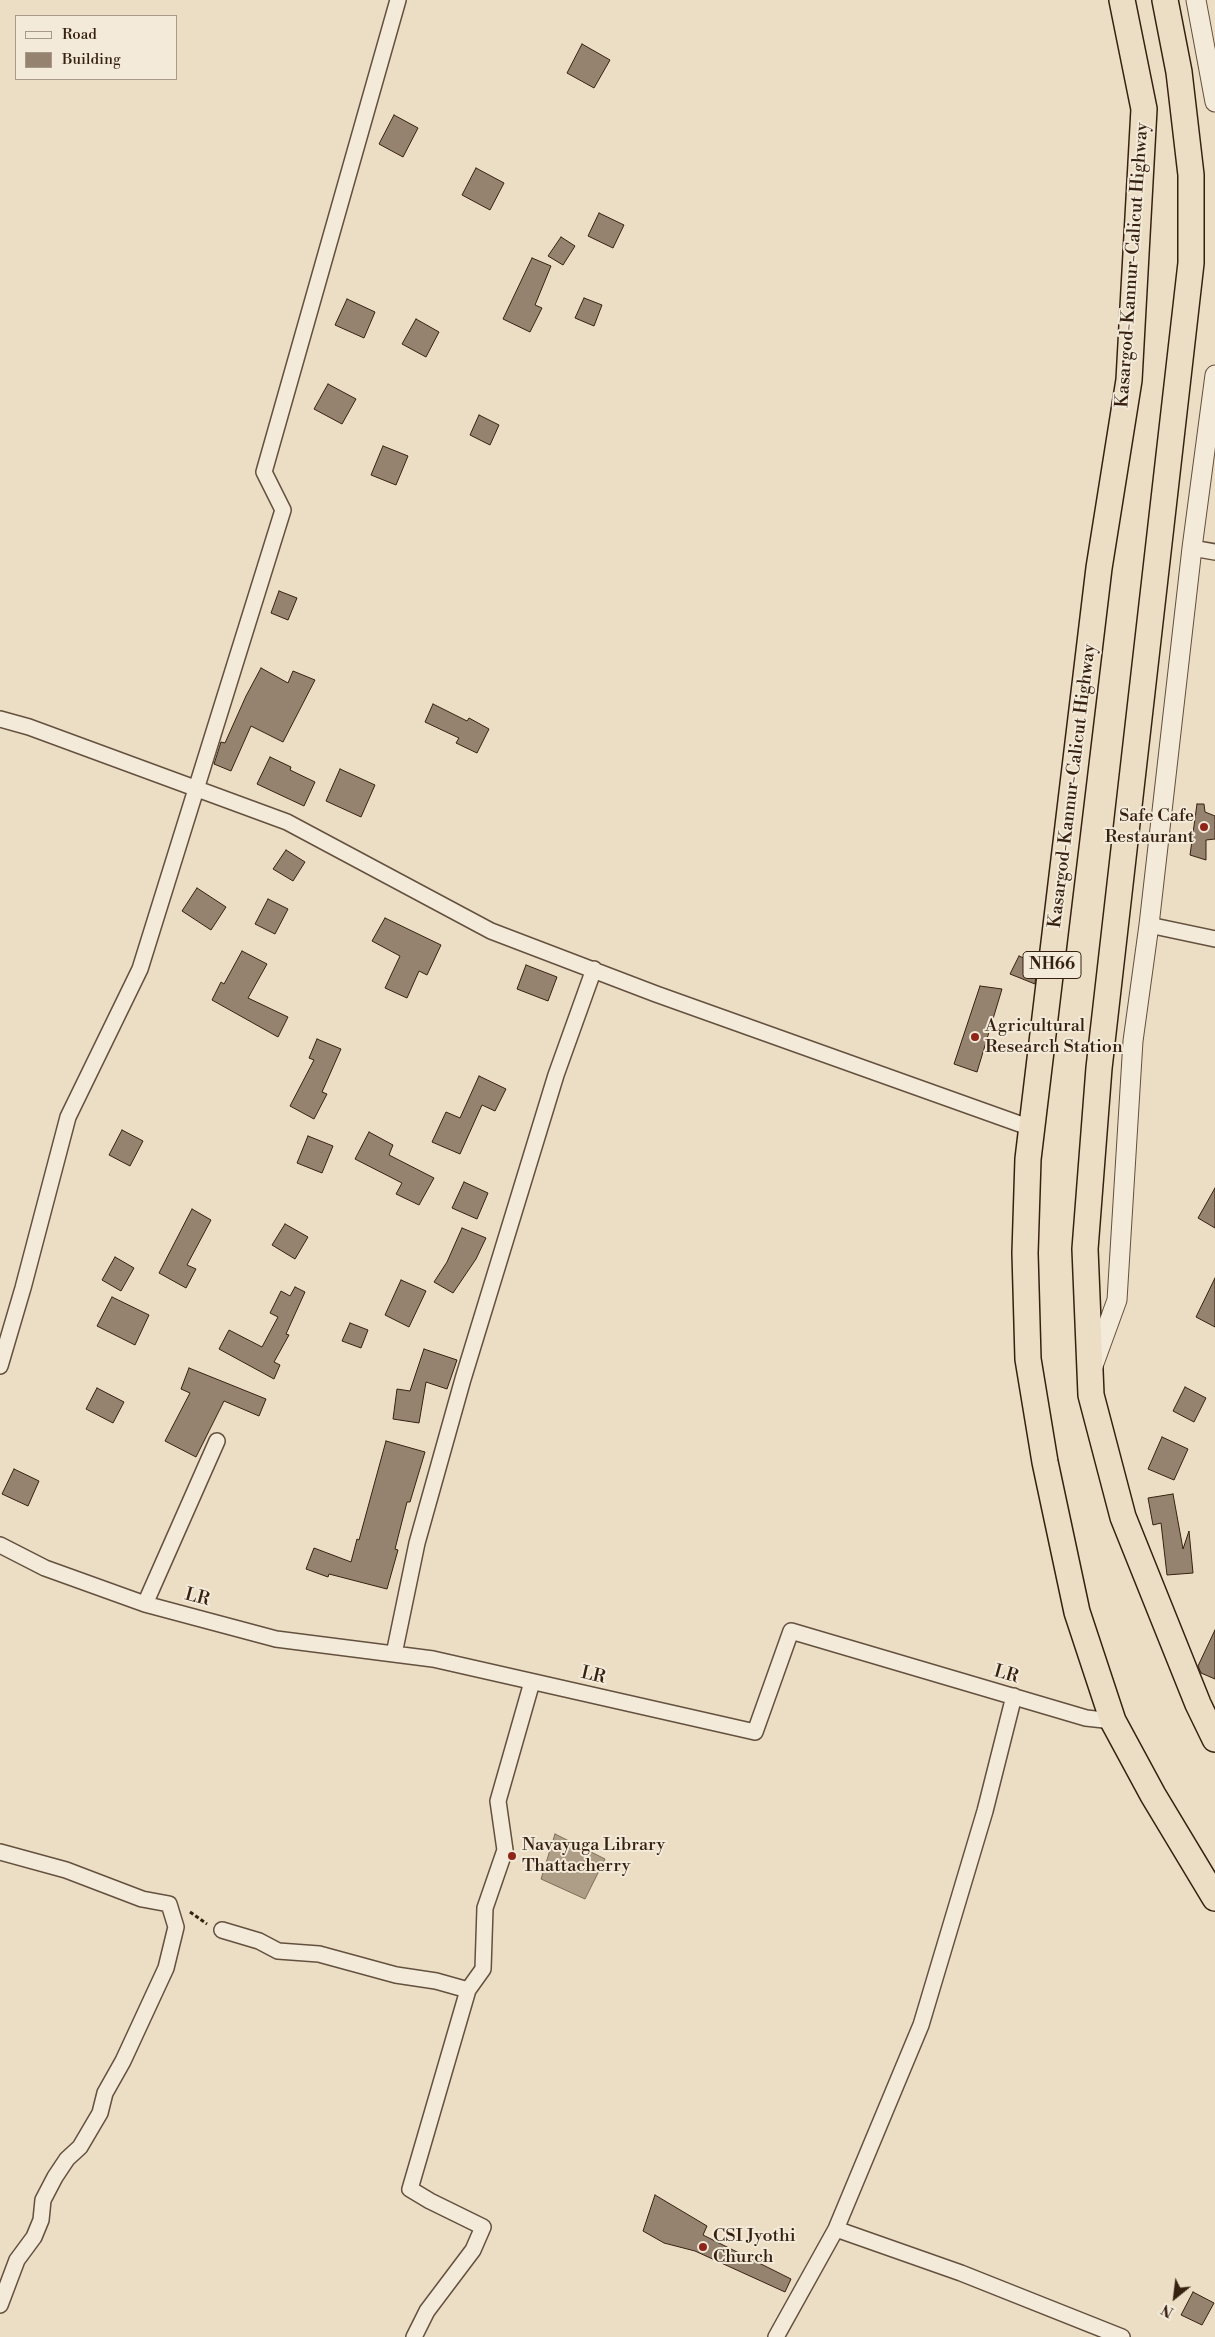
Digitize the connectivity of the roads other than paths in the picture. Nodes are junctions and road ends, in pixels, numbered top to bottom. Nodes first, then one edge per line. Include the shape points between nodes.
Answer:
1 (398, 0) edge
2 (1122, 0) edge
3 (1165, 0) edge
4 (1196, 0) edge
5 (1215, 102) edge
6 (1215, 375) edge
7 (1192, 548) junction
8 (1215, 552) edge
9 (0, 718) edge
10 (197, 788) junction
11 (1149, 925) junction
12 (1215, 939) edge
13 (594, 969) junction
14 (1031, 1128) junction
15 (0, 1366) edge
16 (1090, 1374) junction
17 (217, 1441) dead end
18 (0, 1545) edge
19 (145, 1604) junction
20 (394, 1654) junction
21 (532, 1682) junction
22 (1014, 1696) junction
23 (1113, 1721) junction
24 (1215, 1739) edge
25 (0, 1852) edge
26 (1215, 1898) edge
27 (222, 1930) road end
28 (468, 1990) junction
29 (836, 2229) junction
30 (0, 2305) edge
31 (414, 2337) edge
32 (776, 2337) edge
33 (1122, 2337) edge

1 - 10 street via 264,472 284,510
2 - 14 highway, Kasargod-Kannur-Calicut Highway / NH66 via 1144,109 1129,380 1099,568
3 - 16 highway via 1179,72 1191,175 1191,263 1099,1068 1085,1248
4 - 5 street
6 - 7 street
7 - 8 street
7 - 11 street
9 - 10 street
10 - 13 street via 287,822 491,930
10 - 15 street via 140,969 68,1118
11 - 12 street
11 - 16 street via 1133,1041 1117,1300
13 - 14 street via 831,1058
13 - 20 street via 556,1074 462,1379 417,1543
14 - 23 highway, Kasargod-Kannur-Calicut Highway / NH66 via 1025,1253 1028,1360 1045,1462 1077,1612
16 - 24 highway via 1091,1395 1123,1517
17 - 19 street
18 - 19 street, LR via 45,1568
19 - 20 street, LR via 276,1639
20 - 21 street, LR via 433,1659
21 - 22 street, LR via 755,1732 791,1632
21 - 28 street via 498,1801 505,1850 485,1908 484,1969
22 - 23 street, LR via 1086,1718
22 - 29 street via 985,1811 921,2025
23 - 26 highway, Kasargod-Kannur-Calicut Highway / NH66
25 - 30 street via 66,1870 142,1899 169,1904 176,1927 166,1968 105,2093 100,2113 80,2146 55,2177 43,2200 41,2220 34,2237 17,2260
27 - 28 street via 259,1941 278,1951 319,1954
28 - 31 street via 410,2189 483,2227 473,2250 427,2311
29 - 32 street
29 - 33 street via 961,2273

